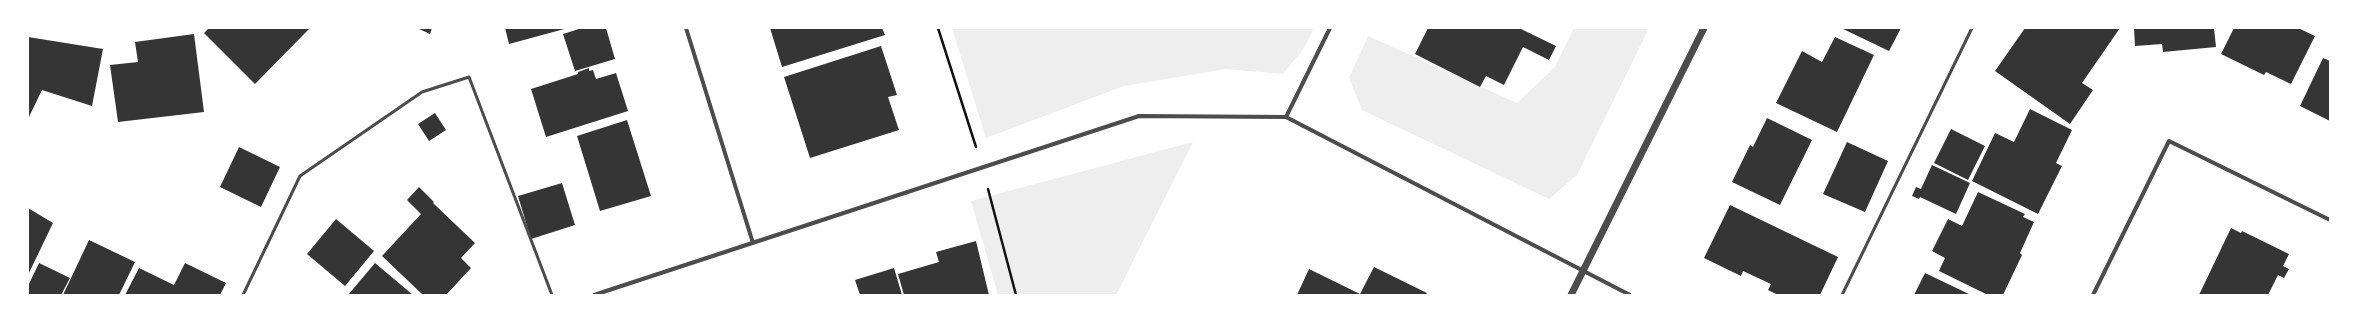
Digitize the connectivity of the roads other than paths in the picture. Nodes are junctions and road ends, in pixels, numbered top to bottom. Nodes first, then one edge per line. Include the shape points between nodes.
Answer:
1 (686, 28) edge
2 (1330, 28) edge
3 (1704, 28) edge
4 (1972, 28) edge
5 (1286, 117) junction
6 (2330, 220) edge
7 (753, 243) junction
8 (1582, 271) junction
9 (243, 295) edge
10 (552, 295) edge
11 (594, 295) edge
12 (1570, 295) edge
13 (1630, 295) edge
14 (1842, 295) edge
15 (2093, 295) edge

1 - 7 street
2 - 5 street
3 - 8 street
4 - 14 lane
5 - 7 street via 1140,116
5 - 8 street
6 - 15 street via 2169,141
7 - 11 street
8 - 12 street
8 - 13 street
9 - 10 lane via 300,176 422,92 469,77

